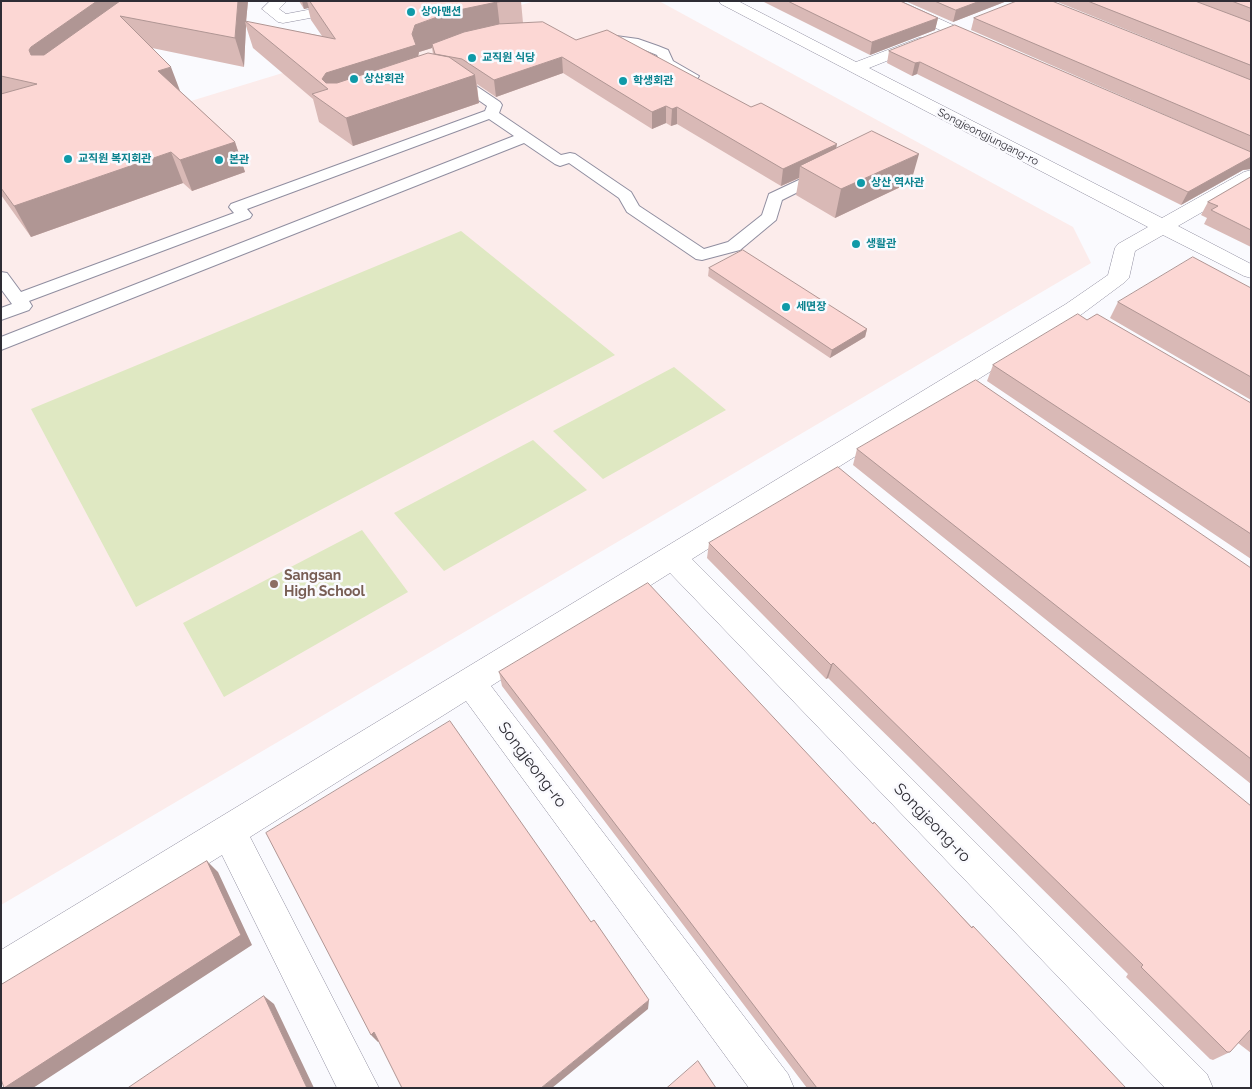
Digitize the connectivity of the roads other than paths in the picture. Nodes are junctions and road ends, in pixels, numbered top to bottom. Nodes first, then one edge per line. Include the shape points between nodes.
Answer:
1 (280, 1) edge
2 (380, 1) edge
3 (726, 1) edge
4 (887, 1) edge
5 (969, 24) dead end
6 (952, 30) junction
7 (580, 42) edge
8 (998, 50) edge
9 (855, 68) junction
10 (440, 77) edge
11 (707, 84) edge
12 (491, 114) junction
13 (526, 137) junction
14 (842, 165) edge
15 (1251, 176) edge
16 (1161, 226) junction
17 (1251, 272) edge
18 (1, 277) edge
19 (18, 299) junction
20 (1, 314) edge
21 (1, 344) edge
22 (962, 378) junction
23 (987, 395) edge
24 (827, 461) junction
25 (850, 480) edge
26 (672, 557) junction
27 (470, 682) junction
28 (229, 832) junction
29 (1, 972) edge
30 (359, 1088) edge
31 (774, 1088) edge
32 (1192, 1088) edge

1 - 2 street via 269,9 283,19
3 - 9 street, Songjeongjungang-ro
4 - 6 street
5 - 6 street
6 - 8 street
6 - 9 street
7 - 11 lane via 642,42 663,52 667,63
9 - 16 street, Songjeongjungang-ro
10 - 12 lane via 458,80 495,105
12 - 13 lane
12 - 19 lane via 237,207 244,215
13 - 14 lane via 560,161 570,157 625,195 633,209 702,255 734,246 770,217 775,197
13 - 21 lane
15 - 16 street
16 - 17 street, Songjeongjungang-ro
16 - 22 street via 1125,248 1118,278 1082,314
18 - 19 lane
19 - 20 lane via 23,306
22 - 23 street
22 - 24 street
24 - 25 street
24 - 26 street
26 - 27 street
26 - 32 street, Songjeong-ro
27 - 28 street
27 - 31 street, Songjeong-ro
28 - 29 street
28 - 30 street

